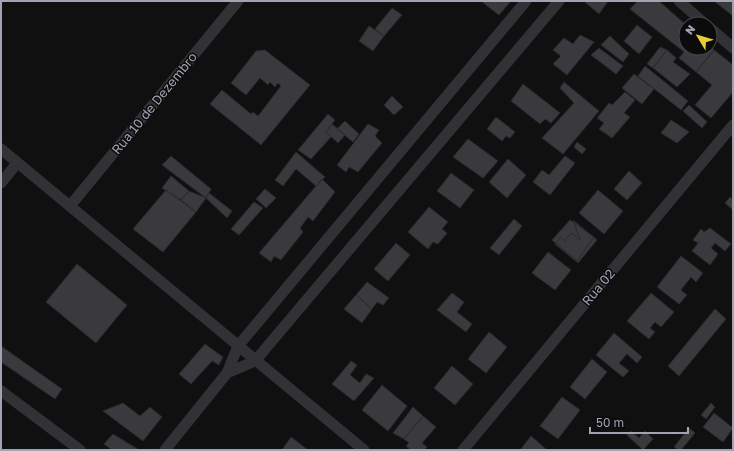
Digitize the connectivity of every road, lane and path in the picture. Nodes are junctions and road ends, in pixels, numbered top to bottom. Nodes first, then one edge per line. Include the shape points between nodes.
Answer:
1 (238, 1) edge
2 (526, 1) edge
3 (559, 1) edge
4 (678, 1) edge
5 (696, 16) edge
6 (718, 35) edge
7 (733, 48) edge
8 (733, 125) edge
9 (1, 149) edge
10 (17, 163) junction
11 (1, 183) edge
12 (70, 206) junction
13 (238, 346) junction
14 (256, 361) junction
15 (227, 373) junction
16 (1, 391) edge
17 (80, 450) edge
18 (165, 450) edge
19 (364, 450) edge
20 (463, 450) edge

1 - 12 street, Rua 10 de Dezembro
2 - 13 street
3 - 14 street
4 - 5 street
6 - 7 street
8 - 20 street, Rua 02
9 - 10 street
10 - 11 street
10 - 12 street
12 - 13 street
13 - 14 street
13 - 15 street
14 - 15 street
14 - 19 street
15 - 18 street
16 - 17 street

